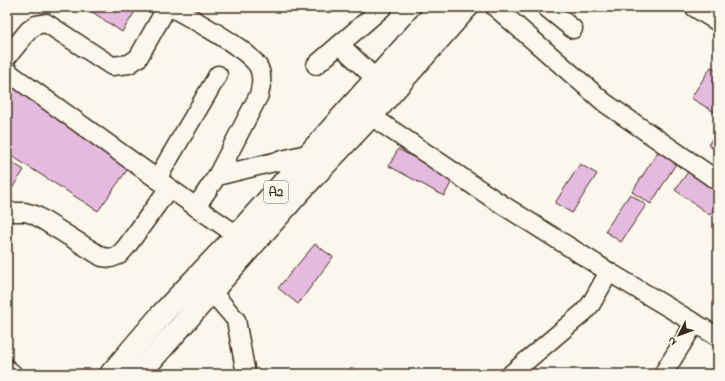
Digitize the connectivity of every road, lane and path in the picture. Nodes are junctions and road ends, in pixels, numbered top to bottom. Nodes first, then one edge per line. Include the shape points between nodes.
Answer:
1 (167, 7) edge
2 (171, 7) edge
3 (383, 7) edge
4 (440, 7) edge
5 (467, 7) edge
6 (495, 7) edge
7 (546, 7) edge
8 (694, 7) edge
9 (718, 22) edge
10 (573, 29) dead end
11 (340, 45) junction
12 (7, 57) edge
13 (316, 65) dead end
14 (7, 70) edge
15 (218, 75) dead end
16 (376, 79) junction
17 (371, 116) junction
18 (311, 153) junction
19 (217, 176) junction
20 (718, 181) edge
21 (163, 183) junction
22 (196, 207) junction
23 (7, 212) edge
24 (238, 235) junction
25 (609, 272) junction
26 (212, 292) junction
27 (695, 322) junction
28 (718, 337) edge
29 (7, 369) edge
30 (13, 374) edge
31 (111, 374) edge
32 (139, 374) edge
33 (246, 374) edge
34 (511, 374) edge
35 (663, 374) edge

1 - 12 street via 138,58 129,64 112,66 46,23 29,30
2 - 19 street via 243,51 260,69 262,81 259,95
3 - 11 street
4 - 16 highway, A2
5 - 17 highway, A2
6 - 20 street via 605,103
7 - 10 street
8 - 9 street
11 - 13 street
11 - 16 street
14 - 21 street
15 - 21 street
16 - 18 highway, A2
17 - 25 street
17 - 26 highway, A2 via 300,191
18 - 19 street
18 - 24 highway, A2
19 - 22 street
21 - 22 street
21 - 23 street via 127,246 119,255 111,258 102,257 35,215
22 - 24 street
24 - 31 highway, A2 via 163,313
25 - 27 street
25 - 34 street via 584,312
26 - 32 highway, A2
26 - 33 street via 236,320
27 - 28 street
27 - 35 street
29 - 30 street

